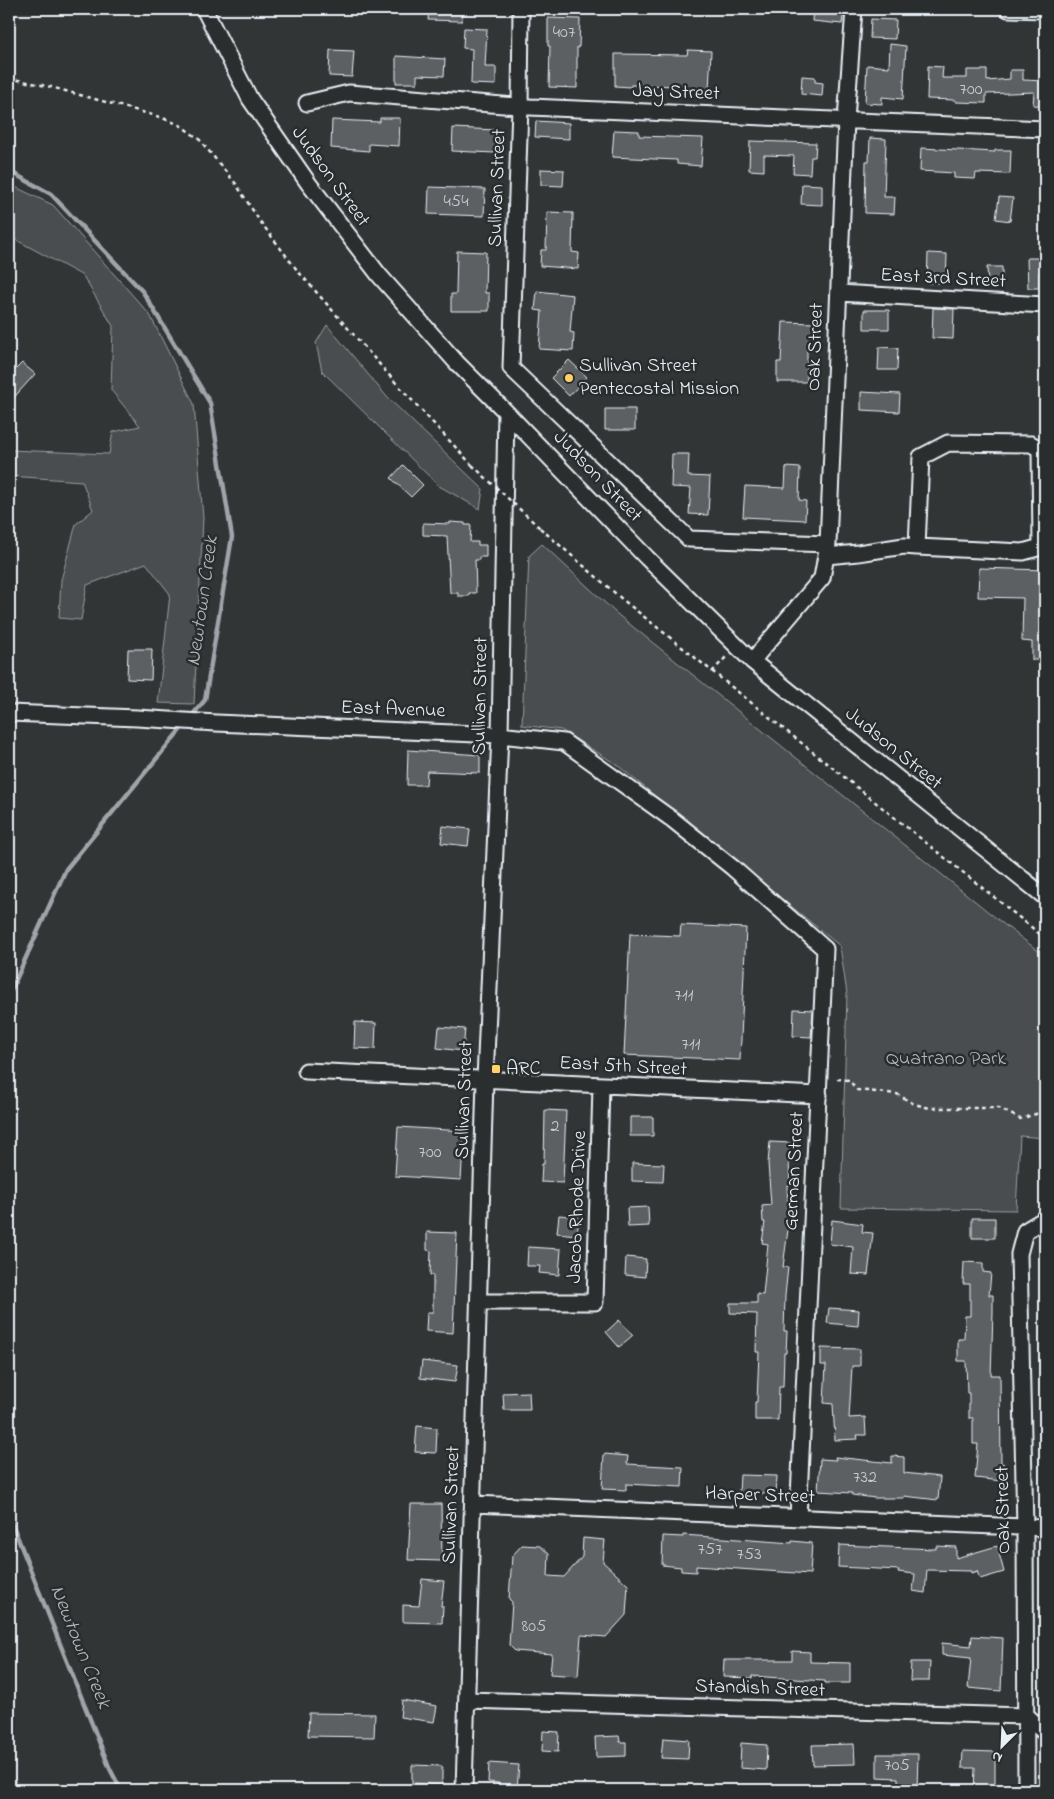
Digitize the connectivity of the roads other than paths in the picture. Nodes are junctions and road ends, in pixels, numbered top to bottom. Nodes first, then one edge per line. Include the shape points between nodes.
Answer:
1 (204, 9) edge
2 (521, 9) edge
3 (854, 9) edge
4 (1008, 9) edge
5 (1045, 10) edge
6 (306, 103) dead end
7 (520, 107) junction
8 (846, 120) junction
9 (1045, 129) edge
10 (839, 293) junction
11 (1045, 305) edge
12 (506, 412) junction
13 (917, 547) junction
14 (827, 550) junction
15 (752, 661) junction
16 (9, 713) edge
17 (500, 735) junction
18 (733, 868) joint
19 (1045, 897) edge
20 (306, 1071) dead end
21 (486, 1080) junction
22 (601, 1086) junction
23 (819, 1095) junction
24 (1045, 1219) edge
25 (478, 1302) junction
26 (473, 1504) junction
27 (798, 1518) junction
28 (1025, 1528) junction
29 (1045, 1528) edge
30 (467, 1700) junction
31 (1026, 1716) junction
32 (1045, 1733) edge
33 (464, 1790) edge
34 (1026, 1790) edge

1 - 12 street, Judson Street via 250,99 343,230 457,363
2 - 7 street, Sullivan Street
3 - 8 street, Oak Street
4 - 5 street
6 - 7 street, Jay Street via 349,93
7 - 8 street, Jay Street
7 - 14 street, Sullivan Street via 511,368 689,539
8 - 9 street, Jay Street
8 - 10 street, Oak Street
10 - 11 street, East 3rd Street
10 - 14 street, Oak Street
12 - 15 street, Judson Street
12 - 17 street, Sullivan Street
13 - 13 street via 1023,552 1041,547 1040,449 1032,444 948,443 920,457
13 - 14 street via 858,553
14 - 15 street, Oak Street via 822,578
15 - 19 street, Judson Street
16 - 17 street, East Avenue
17 - 18 street, East Avenue via 564,742 673,820
17 - 21 street, Sullivan Street
18 - 23 street, German Street via 825,949
20 - 21 street, East 5th Street
21 - 22 street, East 5th Street
21 - 25 street, Sullivan Street
22 - 23 street, East 5th Street
22 - 25 street, Jacob Rhode Drive via 595,1302
23 - 27 street, German Street
24 - 28 street, Oak Street via 1025,1231 1019,1254
25 - 26 street, Sullivan Street
26 - 27 street, Harper Street
26 - 30 street, Sullivan Street
27 - 28 street, Harper Street
28 - 29 street, Harper Street
28 - 31 street, Oak Street
30 - 31 street, Standish Street
30 - 33 street, Sullivan Street
31 - 32 street
31 - 34 street, Oak Street

